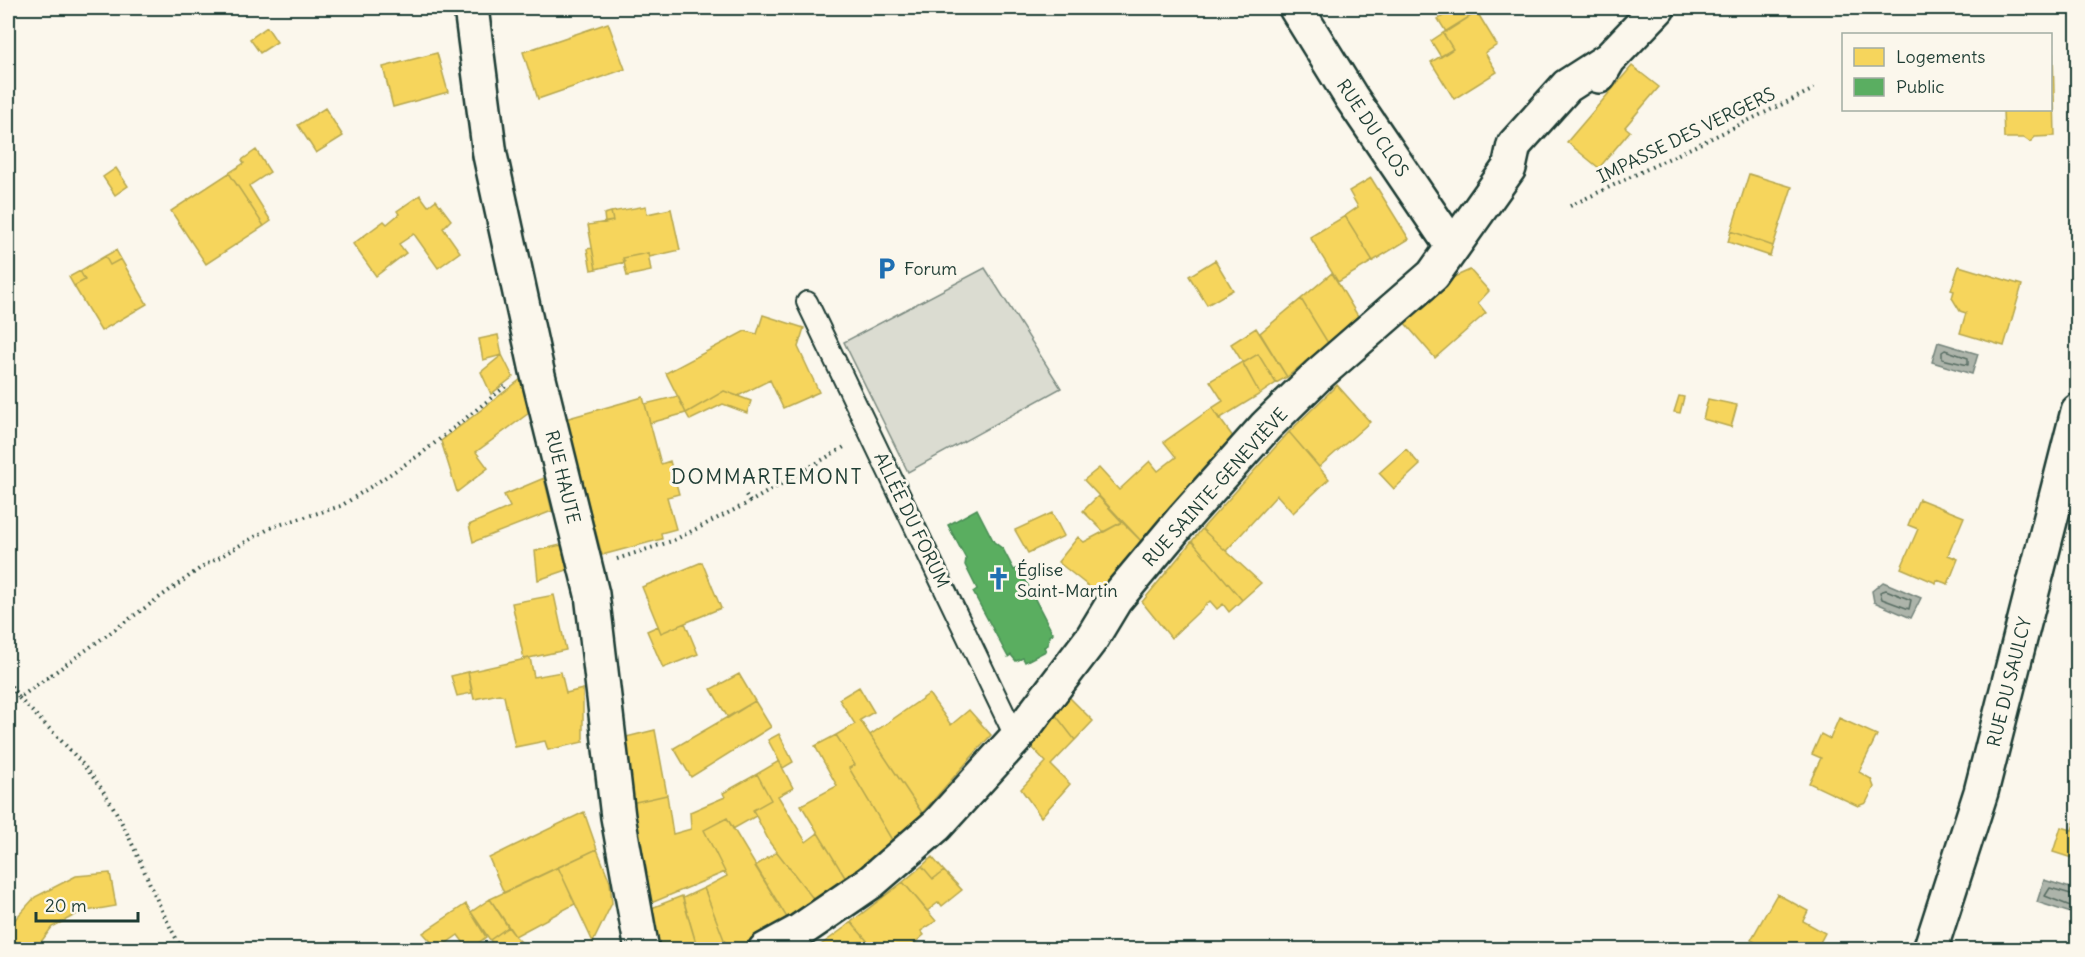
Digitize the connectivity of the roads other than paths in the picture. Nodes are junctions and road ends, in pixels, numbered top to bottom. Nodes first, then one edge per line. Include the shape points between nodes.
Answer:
1 (471, 8) edge
2 (1296, 8) edge
3 (1658, 8) edge
4 (1452, 246) junction
5 (807, 302) dead end
6 (2078, 411) edge
7 (1016, 738) junction
8 (642, 950) edge
9 (765, 950) edge
10 (1930, 950) edge

1 - 8 street, RUE HAUTE via 490,155 537,371 592,594 618,818
2 - 4 street, RUE DU CLOS
3 - 4 street, RUE SAINTE-GENEVIÈVE via 1609,59 1567,86 1514,145 1509,168
4 - 7 street, RUE SAINTE-GENEVIÈVE via 1433,274 1266,426 1182,520 1115,600 1092,638
5 - 7 lane, ALLÉE DU FORUM
6 - 10 street, RUE DU SAULCY via 1981,792
7 - 9 street, RUE SAINTE-GENEVIÈVE via 937,825 871,882

